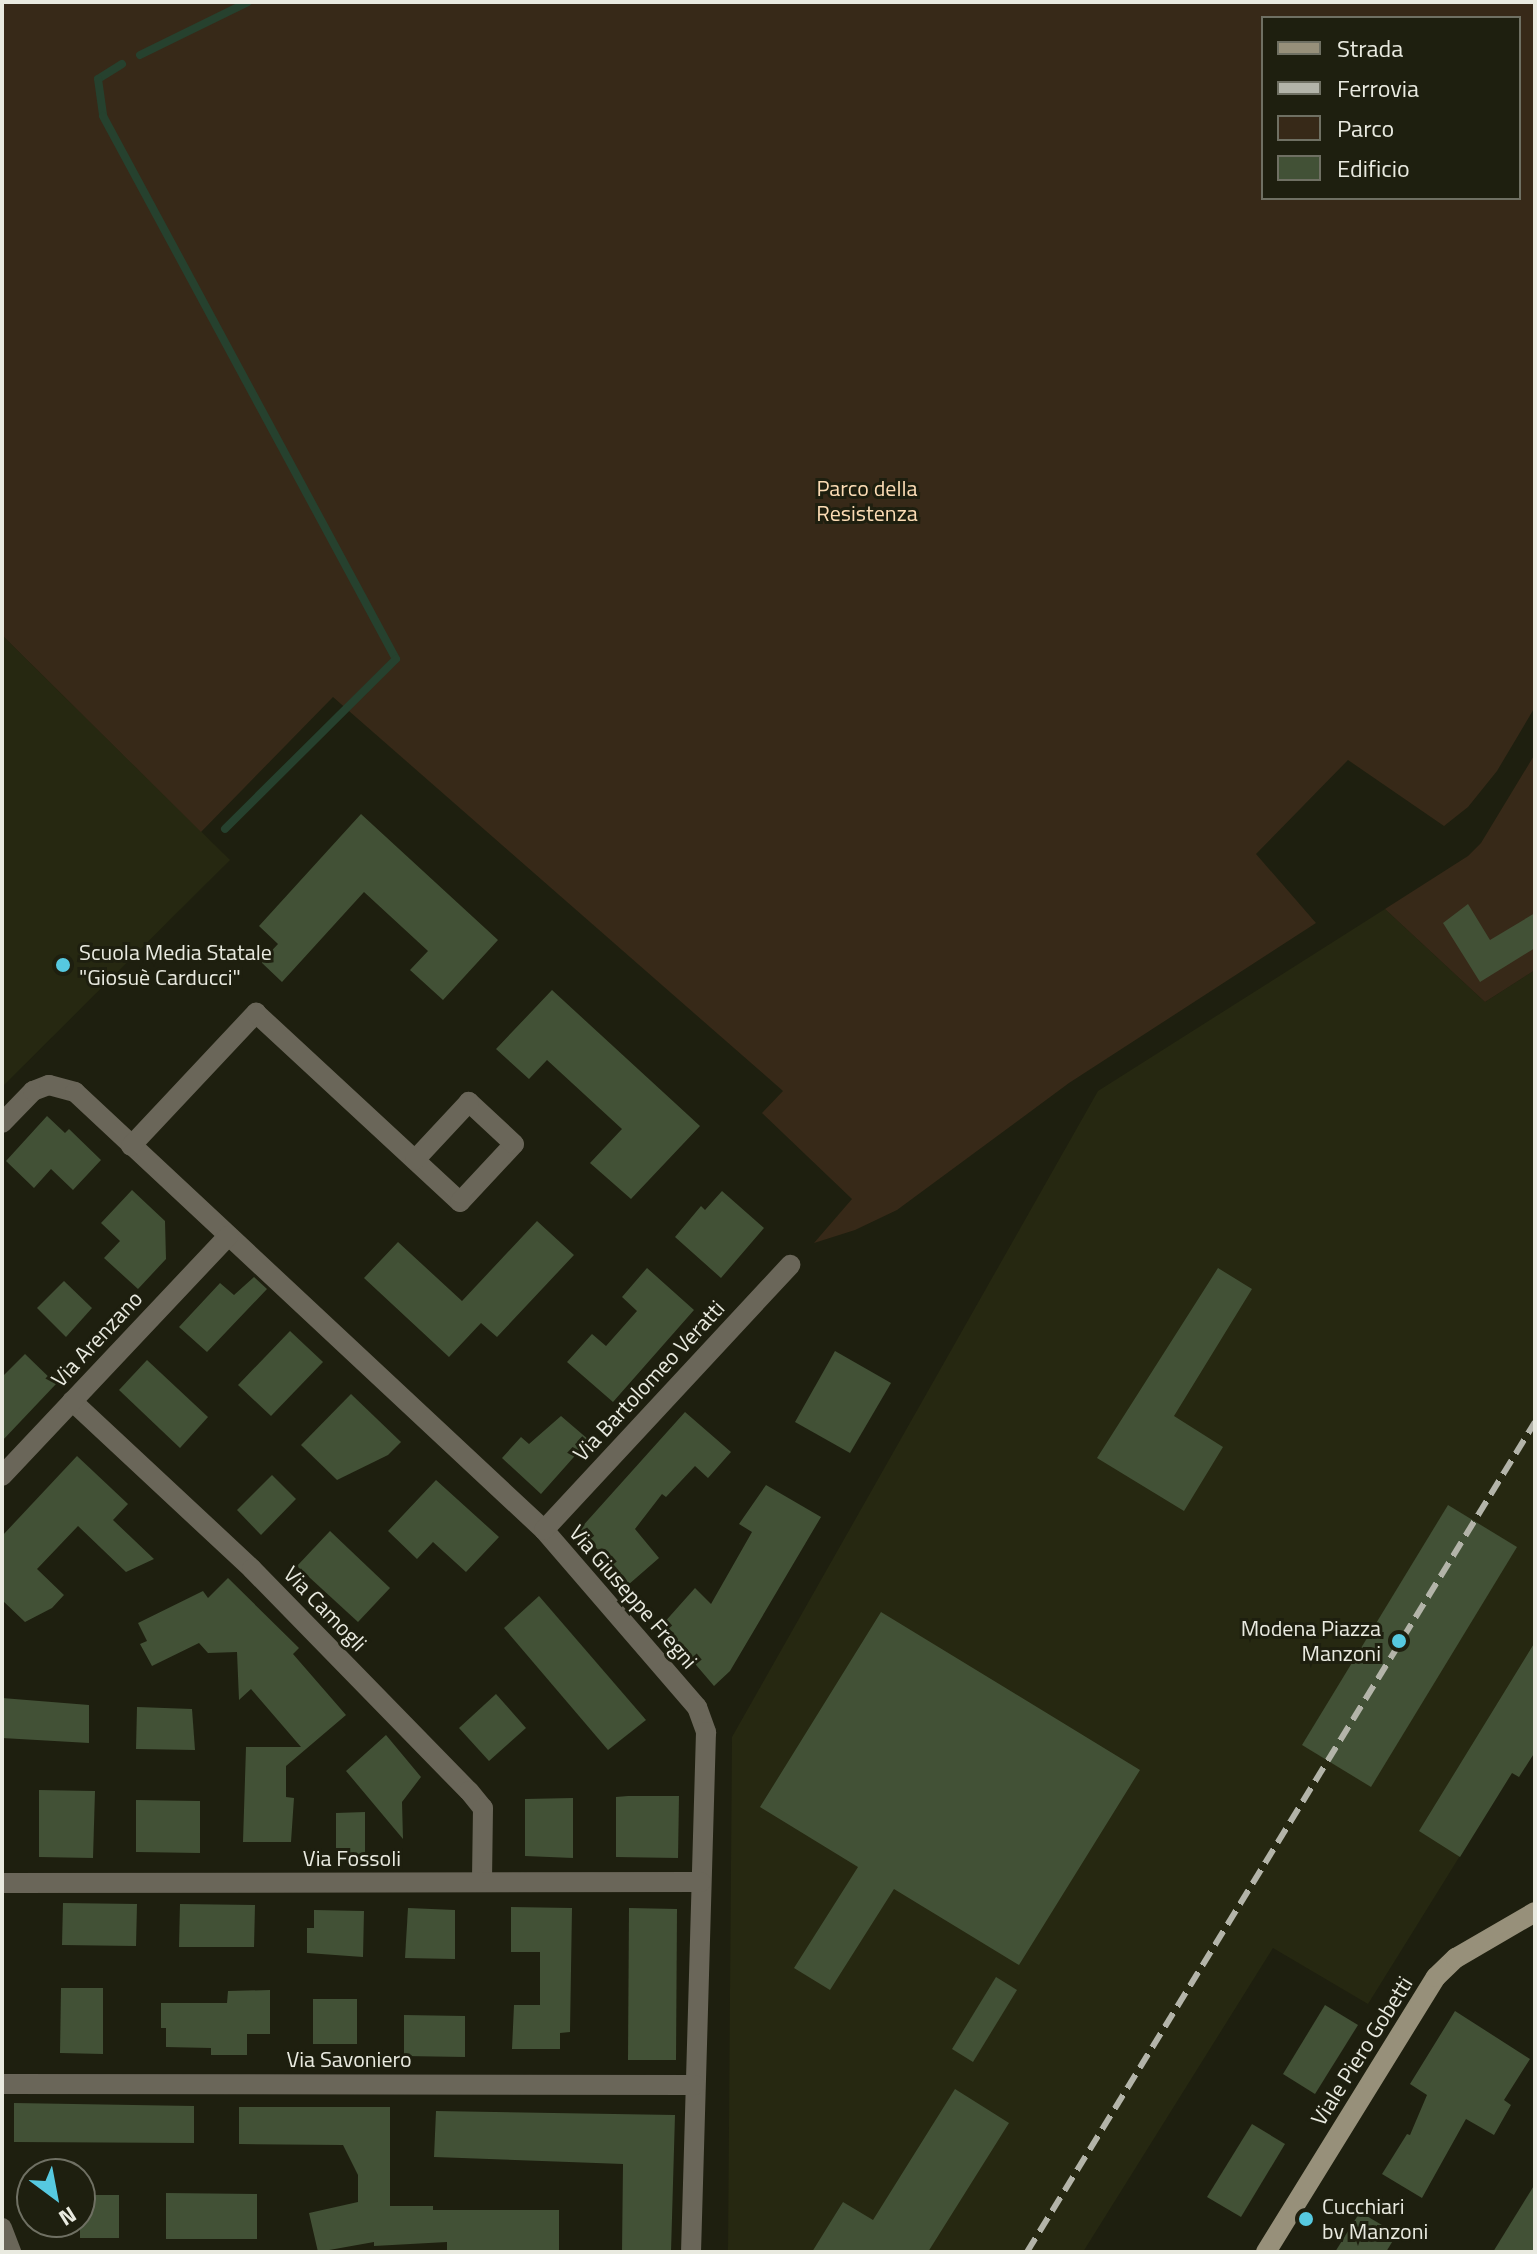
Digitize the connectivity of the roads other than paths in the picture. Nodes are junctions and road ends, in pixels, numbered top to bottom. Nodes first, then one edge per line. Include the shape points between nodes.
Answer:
1 (2, 1123) edge
2 (131, 1146) junction
3 (415, 1160) junction
4 (228, 1236) junction
5 (790, 1265) dead end
6 (72, 1401) junction
7 (2, 1476) edge
8 (544, 1530) junction
9 (482, 1882) junction
10 (701, 1882) junction
11 (2, 1883) edge
12 (1535, 1912) edge
13 (2, 2084) edge
14 (695, 2085) junction
15 (2, 2228) edge
16 (11, 2252) edge
17 (691, 2252) edge
18 (1266, 2252) edge

1 - 2 street, Via Giuseppe Fregni via 33,1091 63,1086
2 - 3 street via 256,1013
2 - 4 street, Via Giuseppe Fregni
3 - 3 street via 460,1202 514,1144 469,1102
4 - 6 street, Via Arenzano
4 - 8 street, Via Giuseppe Fregni
5 - 8 street, Via Bartolomeo Veratti
6 - 7 street, Via Arenzano
6 - 9 street, Via Camogli via 252,1569 469,1791 483,1808
8 - 10 street, Via Giuseppe Fregni via 697,1707 706,1732
9 - 10 street, Via Fossoli
9 - 11 street, Via Fossoli
10 - 14 street, Via Giuseppe Fregni
12 - 18 main road, Viale Piero Gobetti via 1456,1958 1436,1977
13 - 14 street, Via Savoniero
14 - 17 street, Via Giuseppe Fregni
15 - 16 street

